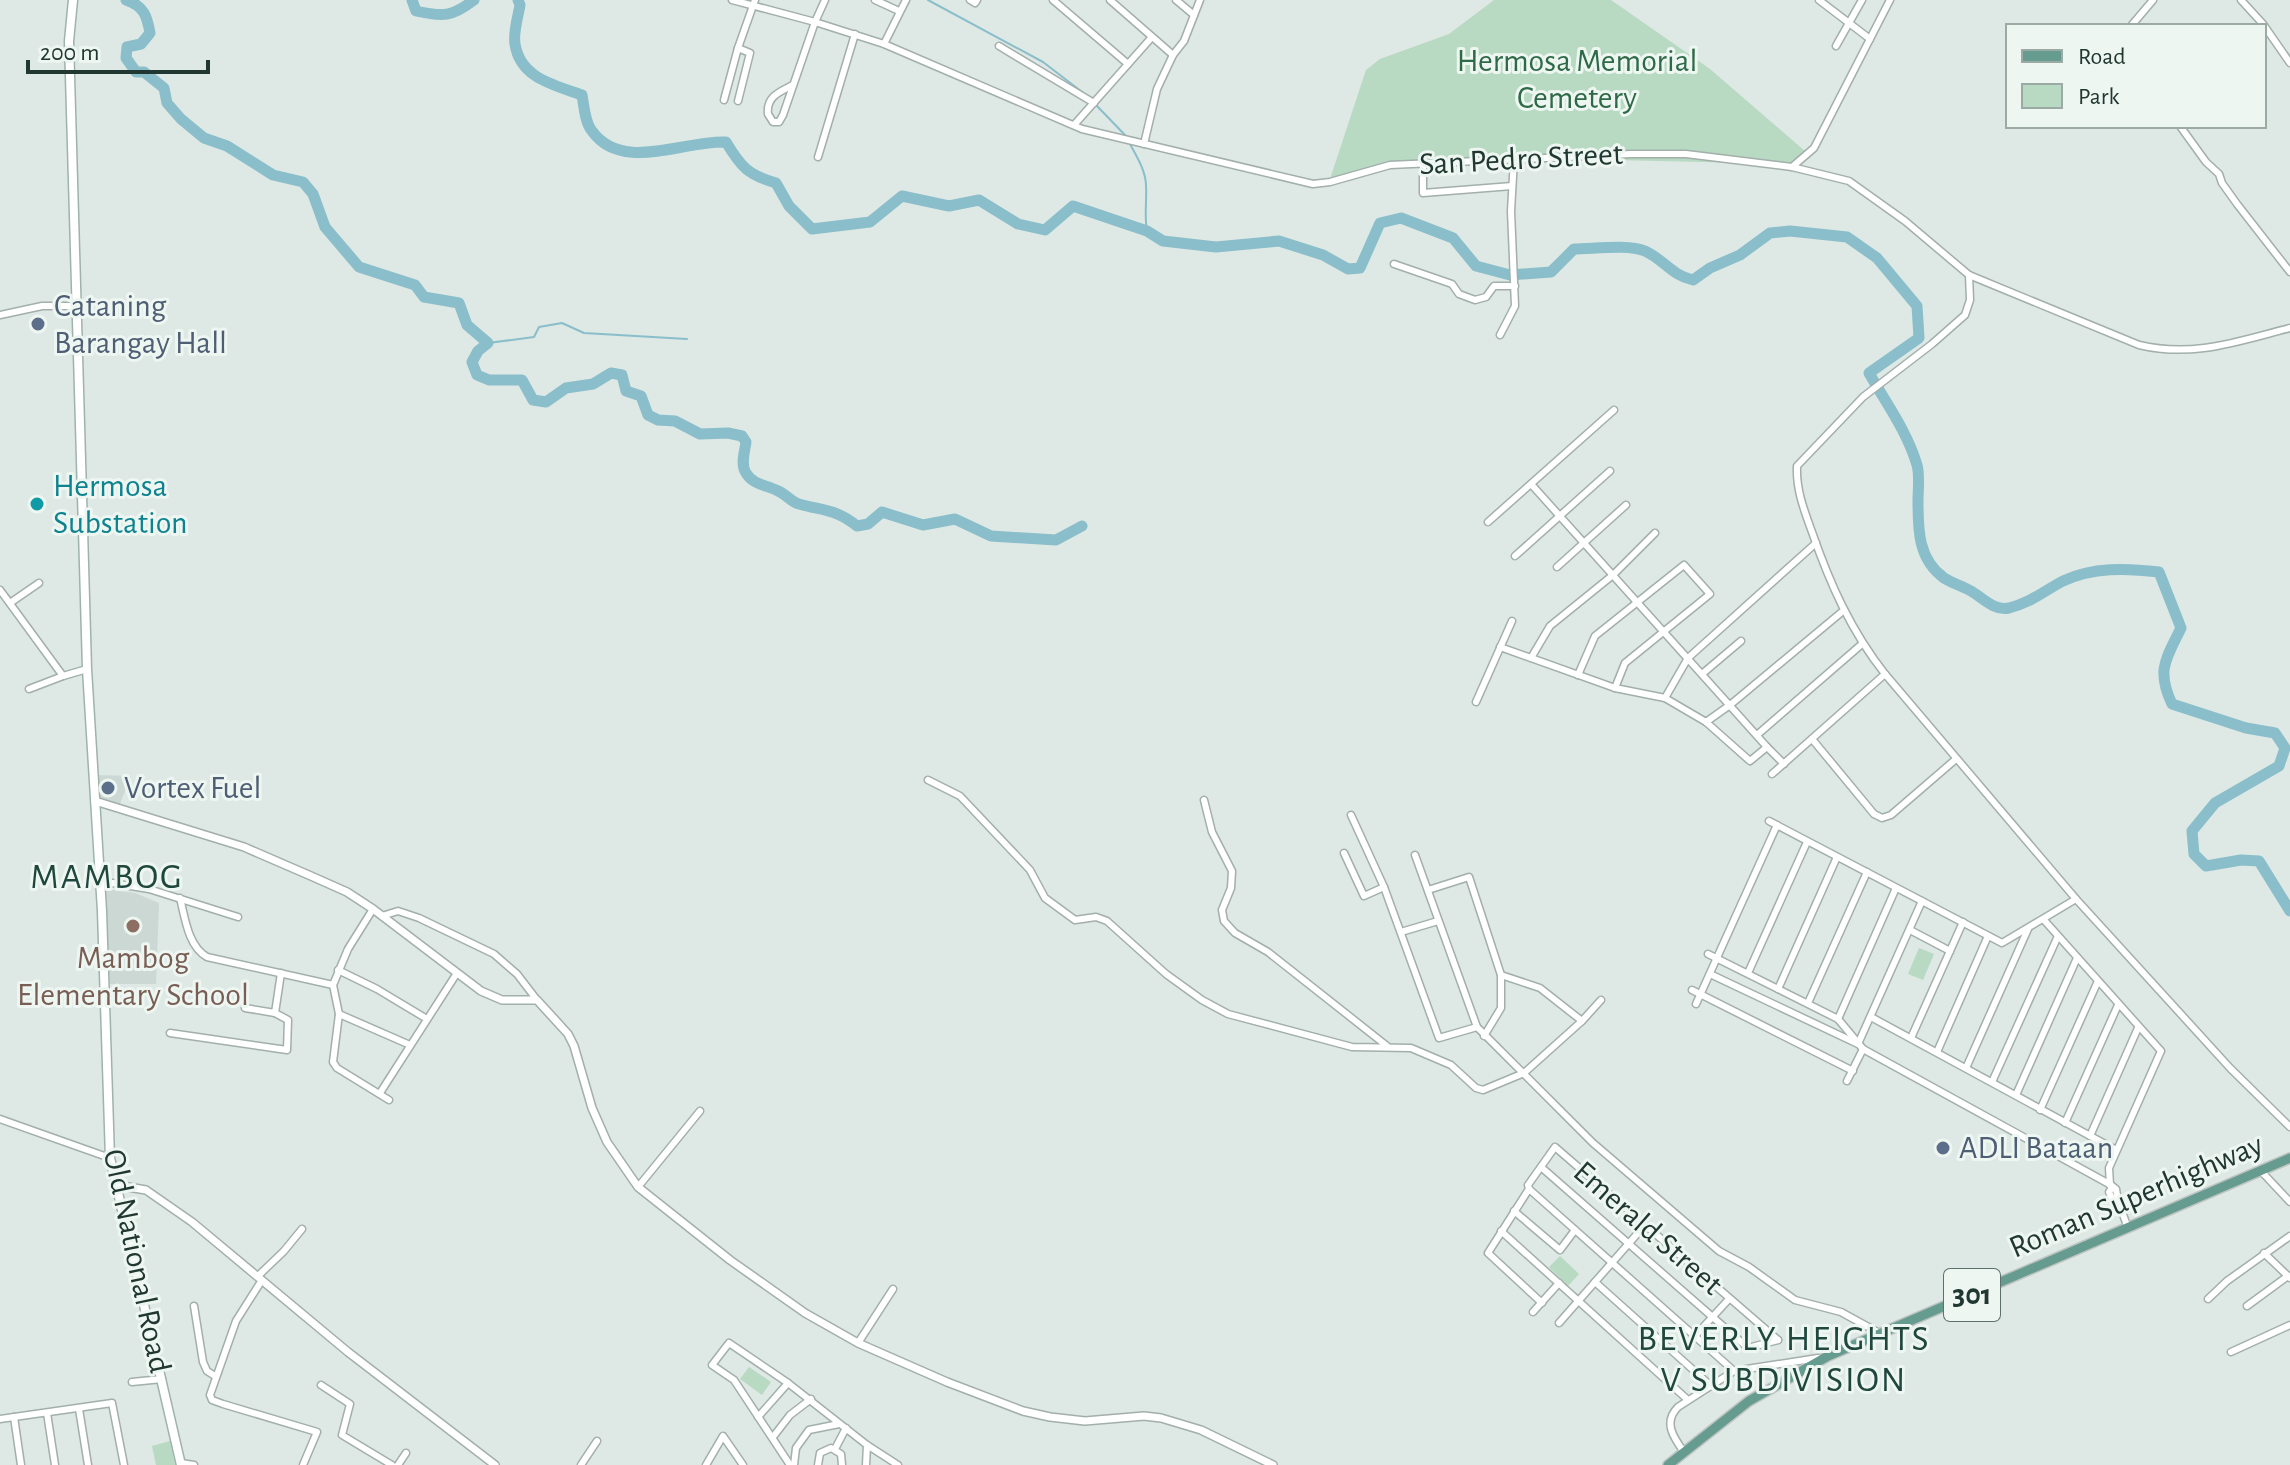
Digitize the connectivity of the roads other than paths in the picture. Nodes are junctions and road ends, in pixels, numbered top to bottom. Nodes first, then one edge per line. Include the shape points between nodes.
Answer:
1 (73, 0) edge
2 (732, 0) edge
3 (825, 0) edge
4 (875, 0) edge
5 (906, 0) edge
6 (970, 0) edge
7 (977, 0) edge
8 (1053, 0) edge
9 (1110, 0) edge
10 (1176, 0) edge
11 (1200, 0) edge
12 (1890, 0) edge
13 (2153, 0) edge
14 (2241, 0) edge
15 (1822, 1) edge
16 (1860, 1) edge
17 (753, 3) edge
18 (899, 11) junction
19 (1194, 15) junction
20 (815, 22) junction
21 (1849, 24) junction
22 (2136, 24) edge
23 (2263, 24) edge
24 (2266, 28) edge
25 (855, 34) junction
26 (1152, 37) junction
27 (1870, 39) junction
28 (884, 44) junction
29 (999, 46) dead end
30 (1836, 46) dead end
31 (738, 48) junction
32 (1173, 55) junction
33 (2290, 63) edge
34 (1128, 64) junction
35 (793, 85) junction
36 (724, 100) dead end
37 (738, 101) dead end
38 (1094, 103) junction
39 (1074, 125) junction
40 (2181, 128) edge
41 (1144, 144) junction
42 (818, 157) dead end
43 (1514, 159) junction
44 (1423, 163) junction
45 (1792, 167) junction
46 (1512, 186) junction
47 (1394, 264) dead end
48 (2290, 272) edge
49 (1969, 275) junction
50 (1515, 282) junction
51 (76, 306) junction
52 (0, 315) edge
53 (2290, 328) edge
54 (1500, 335) dead end
55 (1614, 410) dead end
56 (1610, 471) dead end
57 (1531, 484) junction
58 (1626, 505) dead end
59 (1560, 516) junction
60 (1488, 522) dead end
61 (1655, 533) dead end
62 (1584, 543) junction
63 (1816, 543) junction
64 (1515, 556) dead end
65 (1557, 567) dead end
66 (1613, 575) junction
67 (39, 583) dead end
68 (0, 590) edge
69 (10, 603) junction
70 (1638, 603) junction
71 (1843, 611) junction
72 (1512, 621) dead end
73 (1665, 632) junction
74 (1741, 641) dead end
75 (1862, 644) junction
76 (1500, 647) junction
77 (1531, 658) junction
78 (1688, 658) junction
79 (87, 669) junction
80 (1702, 674) junction
81 (1885, 674) junction
82 (1578, 675) junction
83 (63, 676) junction
84 (1615, 688) junction
85 (29, 689) dead end
86 (1665, 698) junction
87 (1476, 702) dead end
88 (1730, 705) junction
89 (1706, 722) junction
90 (1757, 735) junction
91 (1812, 739) junction
92 (1767, 747) junction
93 (1956, 759) junction
94 (1784, 764) junction
95 (1772, 774) dead end
96 (928, 780) dead end
97 (1204, 800) dead end
98 (95, 801) junction
99 (1351, 815) dead end
100 (1769, 821) dead end
101 (1777, 825) junction
102 (1807, 842) junction
103 (1344, 853) dead end
104 (1415, 855) dead end
105 (1837, 857) junction
106 (1867, 872) junction
107 (100, 881) junction
108 (1384, 887) junction
109 (1896, 888) junction
110 (1428, 890) junction
111 (180, 898) junction
112 (2076, 899) junction
113 (1922, 901) junction
114 (373, 909) junction
115 (382, 916) junction
116 (238, 917) dead end
117 (2044, 920) junction
118 (1438, 921) junction
119 (1963, 922) junction
120 (2029, 927) junction
121 (1910, 930) junction
122 (1401, 932) junction
123 (1988, 936) junction
124 (2058, 936) junction
125 (1950, 951) junction
126 (1708, 954) dead end
127 (1718, 958) junction
128 (2077, 958) junction
129 (338, 970) junction
130 (281, 973) junction
131 (457, 973) junction
132 (1748, 973) junction
133 (1710, 974) junction
134 (1501, 975) junction
135 (2098, 981) junction
136 (333, 985) junction
137 (1778, 989) junction
138 (1692, 990) dead end
139 (1700, 995) junction
140 (537, 1000) junction
141 (1601, 1000) dead end
142 (1808, 1003) junction
143 (1696, 1004) dead end
144 (2118, 1005) junction
145 (245, 1008) dead end
146 (275, 1013) junction
147 (339, 1014) junction
148 (1871, 1017) junction
149 (427, 1019) junction
150 (1838, 1019) junction
151 (1582, 1021) junction
152 (1477, 1027) junction
153 (2138, 1028) junction
154 (170, 1033) dead end
155 (1484, 1036) junction
156 (1911, 1038) junction
157 (410, 1045) junction
158 (1387, 1046) junction
159 (1860, 1046) junction
160 (1937, 1052) junction
161 (1966, 1068) junction
162 (1853, 1071) junction
163 (1524, 1073) junction
164 (1847, 1081) dead end
165 (1992, 1082) junction
166 (380, 1093) junction
167 (2016, 1095) junction
168 (389, 1100) dead end
169 (2040, 1110) junction
170 (700, 1111) dead end
171 (0, 1119) edge
172 (2065, 1123) junction
173 (2290, 1127) edge
174 (2090, 1136) junction
175 (2116, 1150) junction
176 (110, 1158) junction
177 (2290, 1158) edge
178 (1541, 1167) junction
179 (2109, 1168) junction
180 (2261, 1171) junction
181 (2091, 1175) junction
182 (116, 1185) junction
183 (638, 1187) junction
184 (2111, 1187) junction
185 (1529, 1189) junction
186 (2290, 1202) edge
187 (1514, 1211) junction
188 (1645, 1225) junction
189 (2128, 1228) junction
190 (302, 1229) dead end
191 (1575, 1230) junction
192 (1501, 1231) junction
193 (2290, 1236) edge
194 (1628, 1244) junction
195 (2264, 1253) junction
196 (1612, 1263) junction
197 (2289, 1277) edge
198 (260, 1278) junction
199 (1595, 1282) junction
200 (1559, 1283) junction
201 (893, 1289) dead end
202 (1729, 1299) junction
203 (2208, 1299) dead end
204 (1579, 1301) junction
205 (1542, 1303) junction
206 (194, 1306) dead end
207 (2247, 1306) dead end
208 (1533, 1312) dead end
209 (1712, 1318) junction
210 (1559, 1323) dead end
211 (2290, 1325) edge
212 (1881, 1334) junction
213 (1695, 1336) junction
214 (858, 1343) junction
215 (2231, 1352) dead end
216 (1828, 1356) junction
217 (1734, 1371) junction
218 (215, 1376) junction
219 (162, 1379) junction
220 (132, 1382) dead end
221 (788, 1383) junction
222 (321, 1385) dead end
223 (1710, 1385) junction
224 (811, 1399) junction
225 (1688, 1400) junction
226 (79, 1409) junction
227 (47, 1413) junction
228 (14, 1417) junction
229 (758, 1417) junction
230 (0, 1419) edge
231 (842, 1426) junction
232 (773, 1437) junction
233 (597, 1441) dead end
234 (867, 1445) junction
235 (835, 1449) junction
236 (1684, 1452) junction
237 (406, 1453) dead end
238 (181, 1464) edge
239 (894, 1464) edge
240 (1669, 1464) edge
241 (21, 1465) edge
242 (55, 1465) edge
243 (88, 1465) edge
244 (124, 1465) edge
245 (194, 1465) edge
246 (303, 1465) edge
247 (392, 1465) edge
248 (398, 1465) edge
249 (495, 1465) edge
250 (581, 1465) edge
251 (706, 1465) edge
252 (743, 1465) edge
253 (792, 1465) edge
254 (818, 1465) edge
255 (842, 1465) edge
256 (866, 1465) edge
257 (1273, 1465) edge

1 - 51 main road, Old National Road via 69,41
2 - 17 street, San Pedro Street
3 - 20 street
4 - 18 street
5 - 18 street
6 - 7 street
8 - 34 street
9 - 26 street
10 - 19 street
11 - 19 street
12 - 27 street
13 - 22 street
14 - 23 street
15 - 21 street
16 - 21 street
17 - 20 street, San Pedro Street
17 - 31 street
18 - 28 street
19 - 32 street
20 - 25 street, San Pedro Street
20 - 35 street
21 - 27 street
21 - 30 street
24 - 33 street
25 - 28 street, San Pedro Street
25 - 42 street
26 - 32 street
26 - 34 street
27 - 45 street via 1814,148
28 - 39 street, San Pedro Street
29 - 38 street
31 - 36 street
31 - 37 street via 750,53
32 - 41 street via 1157,89
34 - 38 street
35 - 35 street via 769,101 773,122 781,121
38 - 39 street
39 - 41 street, San Pedro Street
40 - 48 street
41 - 44 street, San Pedro Street via 1313,184 1390,165
43 - 44 street, San Pedro Street
43 - 45 street, San Pedro Street via 1686,154
43 - 46 street
44 - 46 street via 1423,193
45 - 49 street, San Pedro Street via 1849,181
46 - 50 street
47 - 50 street via 1452,284 1459,294 1475,300 1486,297 1494,286
49 - 53 street, San Pedro Street via 2164,351 2194,351
49 - 63 street via 1965,315 1863,397 1797,466 1797,483
50 - 54 street via 1515,306
51 - 52 street
51 - 79 main road, Old National Road
55 - 57 street
56 - 59 street
57 - 59 street
57 - 60 street
58 - 62 street
59 - 62 street
59 - 64 street
61 - 66 street
62 - 65 street
62 - 66 street
63 - 71 street
63 - 78 street
66 - 70 street
66 - 77 street via 1550,626
67 - 69 street
68 - 69 street
69 - 83 street
70 - 73 street
70 - 73 street via 1684,565 1710,594
70 - 82 street via 1595,636
71 - 75 street
71 - 88 street
72 - 76 street
73 - 78 street
73 - 84 street via 1625,663
74 - 80 street
75 - 81 street
75 - 90 street
76 - 77 street
76 - 87 street
77 - 82 street
78 - 80 street
78 - 86 street
79 - 83 street
79 - 98 main road, Old National Road
80 - 88 street
81 - 91 street
81 - 93 street
82 - 84 street
83 - 85 street
84 - 86 street
86 - 89 street
88 - 89 street
88 - 90 street
89 - 92 street via 1750,761
90 - 92 street
91 - 93 street via 1882,818
91 - 94 street
92 - 94 street
93 - 112 street
94 - 95 street
96 - 158 street via 952,790 977,812 1030,870 1051,903 1072,919 1107,921 1166,974 1214,1007 1343,1045
97 - 158 street via 1212,832 1232,871 1224,921
98 - 107 main road, Old National Road
98 - 114 street via 244,847 347,892
99 - 108 street
100 - 101 street
101 - 102 street
101 - 127 street
102 - 105 street
102 - 132 street
103 - 108 street via 1364,896
104 - 110 street
105 - 106 street
105 - 137 street
106 - 109 street
106 - 142 street
107 - 111 street
107 - 176 main road, Old National Road
108 - 122 street
109 - 113 street
109 - 150 street
110 - 118 street
110 - 134 street via 1469,877
111 - 116 street
111 - 130 street via 202,954
112 - 117 street
112 - 173 street
113 - 119 street
113 - 121 street
114 - 115 street
114 - 129 street
115 - 131 street
115 - 140 street via 398,911 419,918 494,954
117 - 120 street
117 - 124 street
118 - 122 street
118 - 152 street
119 - 123 street
119 - 125 street
120 - 123 street via 2002,943
120 - 161 street
121 - 125 street
121 - 148 street
122 - 152 street via 1439,1038
123 - 160 street
124 - 128 street
124 - 165 street
125 - 156 street
126 - 127 street
127 - 132 street
127 - 133 street
128 - 135 street
128 - 167 street
129 - 136 street
129 - 149 street
130 - 136 street
130 - 146 street
131 - 140 street via 502,1000
131 - 149 street
132 - 137 street
133 - 139 street
133 - 159 street
134 - 151 street via 1540,988
134 - 155 street via 1501,1008
135 - 144 street
135 - 169 street
136 - 147 street
137 - 142 street
138 - 139 street
139 - 143 street
139 - 162 street
140 - 183 street via 568,1034 607,1142
141 - 151 street
142 - 150 street
144 - 153 street
144 - 172 street
145 - 146 street
146 - 154 street via 288,1020 287,1050
147 - 157 street
147 - 166 street via 335,1066
148 - 156 street
148 - 159 street
149 - 157 street
150 - 159 street
151 - 163 street
152 - 155 street
153 - 174 street
153 - 175 street via 2161,1051
155 - 163 street
156 - 160 street
157 - 166 street
158 - 163 street via 1440,1059 1480,1090
159 - 162 street
159 - 181 street
160 - 161 street
161 - 165 street
162 - 164 street
163 - 212 street via 1593,1143 1719,1251 1795,1300 1841,1312
165 - 167 street
166 - 168 street
167 - 169 street
169 - 172 street
170 - 183 street
171 - 176 street
172 - 174 street
174 - 175 street
175 - 179 street
176 - 182 main road, Old National Road
177 - 180 main road, Roman Superhighway / 301
178 - 185 street
178 - 188 street, Emerald Street via 1555,1147
178 - 194 street
179 - 181 street
179 - 184 street
180 - 186 street
180 - 189 main road, Roman Superhighway / 301
181 - 184 street
182 - 198 street via 138,1186 159,1198
182 - 219 main road, Old National Road
183 - 214 street via 742,1269
184 - 189 street
185 - 187 street
185 - 191 street
187 - 191 street via 1560,1250
187 - 192 street
188 - 194 street
188 - 202 street, Emerald Street
189 - 212 main road, Roman Superhighway / 301
190 - 198 street
191 - 196 street
192 - 200 street
192 - 205 street via 1488,1253
193 - 195 street
194 - 196 street
194 - 209 street
195 - 197 street
195 - 203 street
196 - 199 street
196 - 213 street
197 - 207 street
198 - 218 street
198 - 249 street
199 - 204 street
199 - 223 street
200 - 204 street
200 - 205 street
201 - 214 street
202 - 209 street
202 - 209 street, Emerald Street via 1778,1340 1748,1348
204 - 210 street
204 - 225 street
205 - 208 street
206 - 218 street via 203,1362
209 - 213 street
211 - 215 street
212 - 216 main road, Roman Superhighway / 301
213 - 217 street
214 - 257 street via 1023,1411 1085,1421 1161,1418 1201,1430
216 - 217 street
216 - 236 main road, Roman Superhighway / 301 via 1749,1401
217 - 223 street
218 - 246 street via 212,1400 317,1432
219 - 220 street
219 - 238 main road, Old National Road
221 - 224 street
221 - 229 street
221 - 229 street via 732,1343 712,1364 734,1380
222 - 247 street via 350,1404 342,1435
223 - 225 street
224 - 231 street
224 - 232 street
225 - 236 street via 1669,1422
226 - 227 street
226 - 243 street
226 - 244 street via 112,1403
227 - 228 street
227 - 242 street
228 - 230 street
228 - 241 street
229 - 232 street
231 - 234 street
231 - 235 street
231 - 253 street via 809,1430
232 - 253 street
233 - 250 street
234 - 239 street
234 - 256 street
235 - 254 street via 823,1450
235 - 255 street
236 - 240 main road, Roman Superhighway / 301
237 - 248 street
238 - 245 street
251 - 252 street via 723,1436

